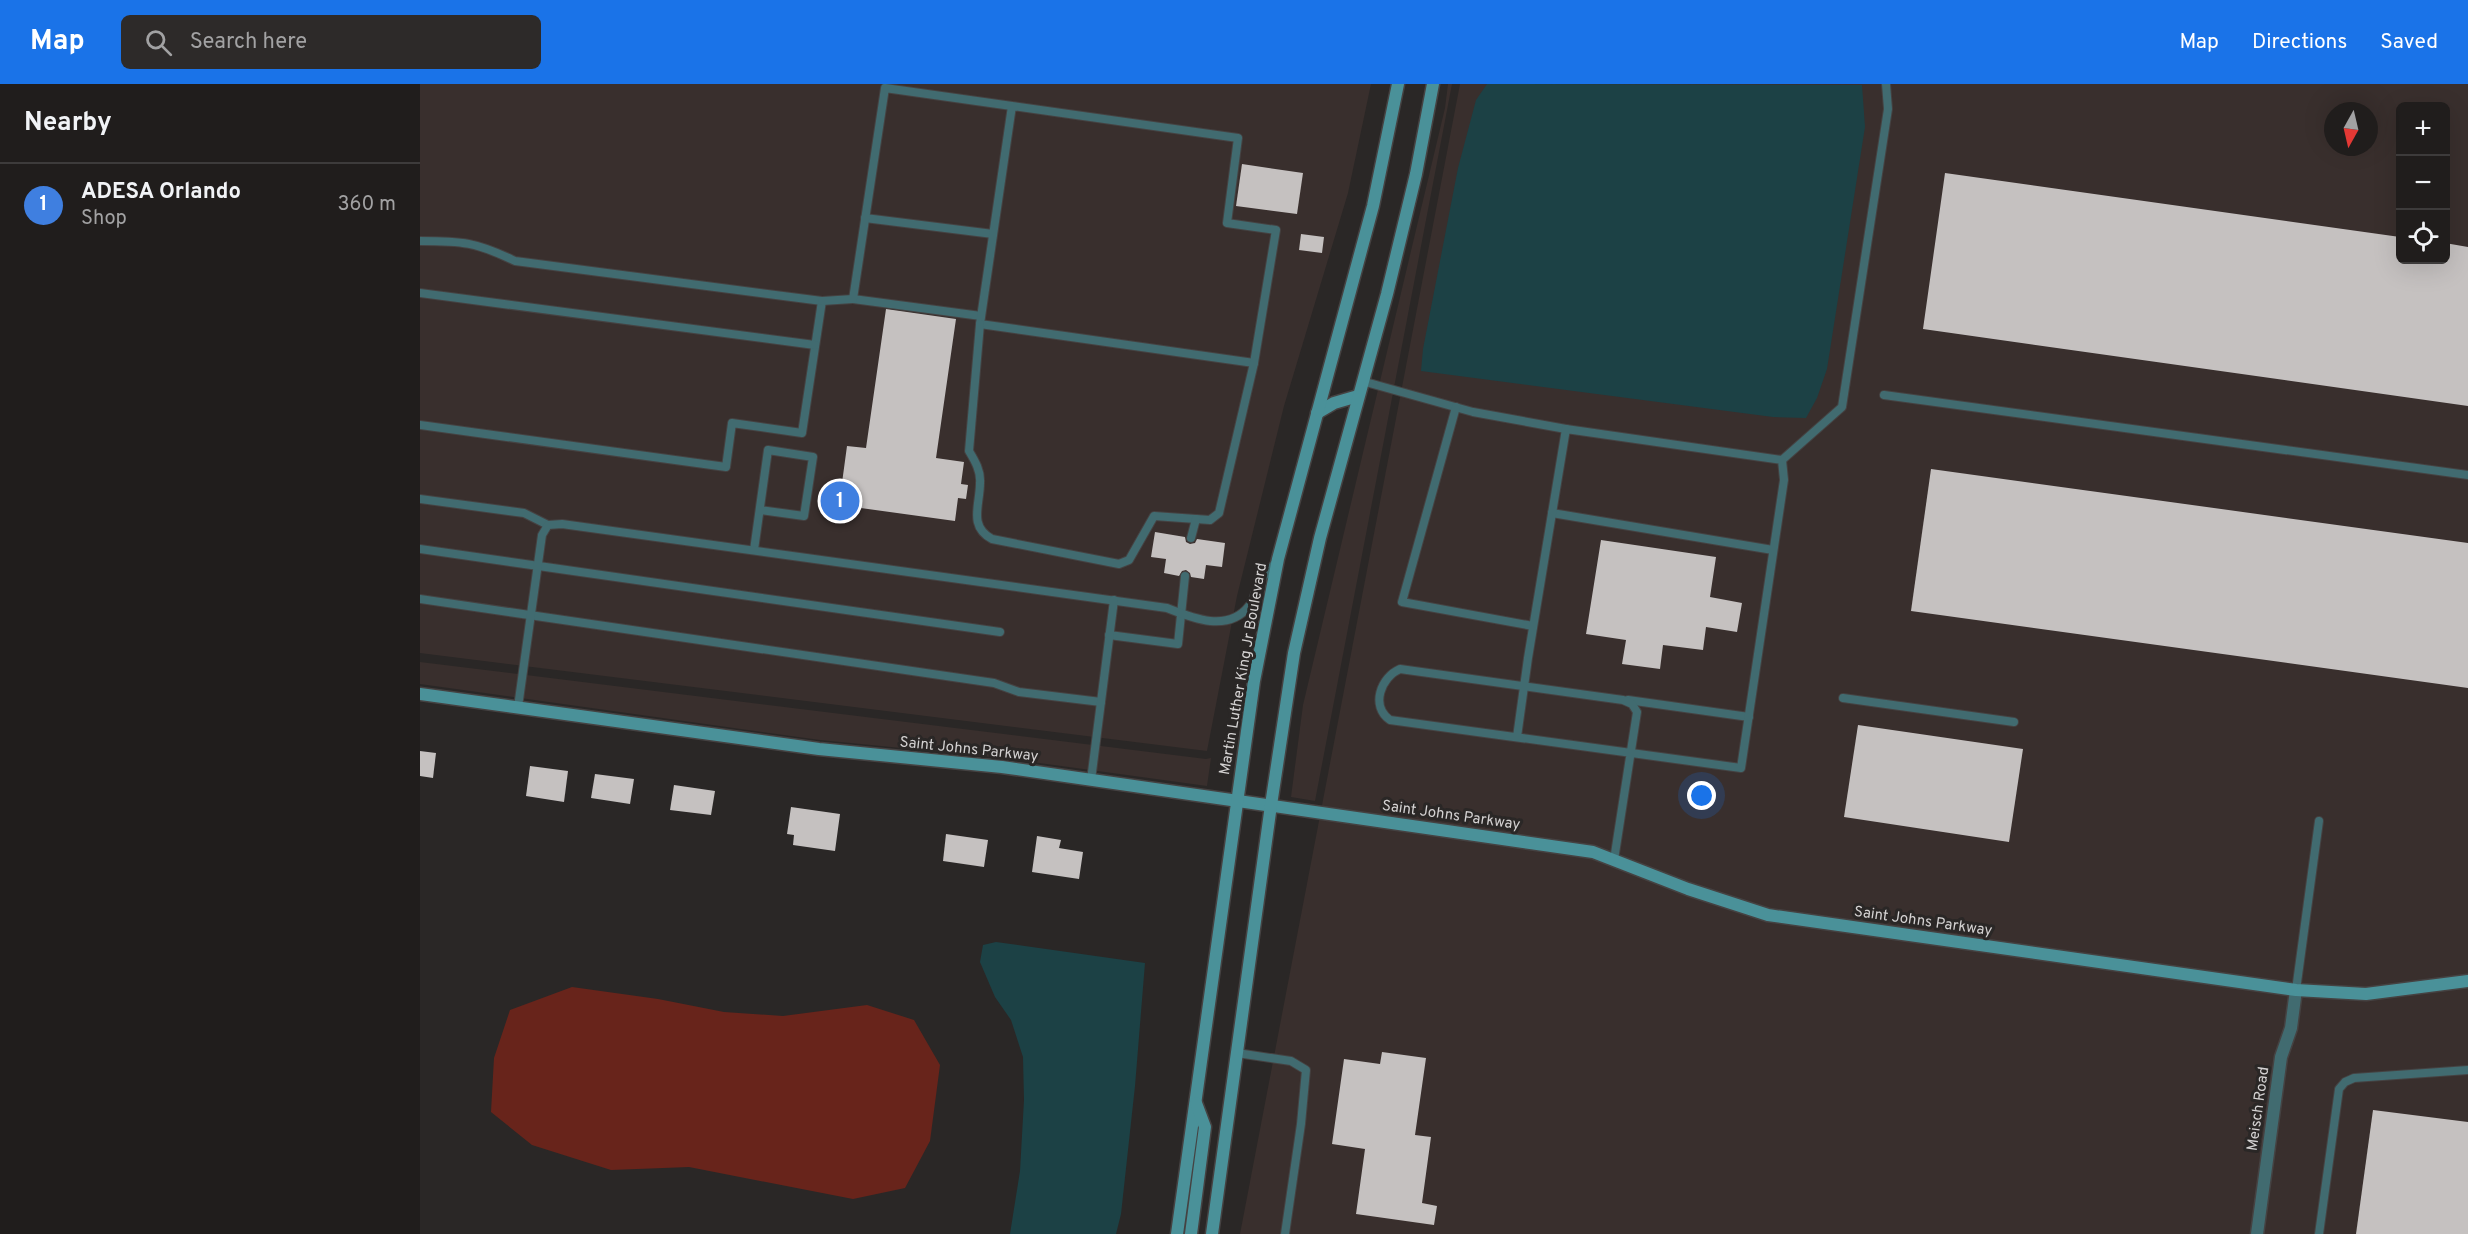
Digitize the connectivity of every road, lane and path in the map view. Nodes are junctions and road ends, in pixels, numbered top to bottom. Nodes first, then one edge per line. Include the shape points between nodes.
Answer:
1 (1398, 84) edge
2 (1433, 84) edge
3 (1886, 84) edge
4 (1012, 106) junction
5 (865, 218) junction
6 (993, 234) junction
7 (420, 241) edge
8 (420, 293) edge
9 (853, 299) junction
10 (822, 301) junction
11 (980, 320) junction
12 (815, 345) junction
13 (1254, 363) junction
14 (1362, 381) junction
15 (1358, 396) junction
16 (1884, 396) dead end
17 (1456, 407) junction
18 (1317, 413) junction
19 (420, 425) edge
20 (1566, 429) junction
21 (1782, 460) junction
22 (2468, 475) edge
23 (420, 499) edge
24 (760, 510) junction
25 (1552, 513) junction
26 (1196, 519) junction
27 (548, 525) junction
28 (1191, 538) dead end
29 (420, 549) edge
30 (754, 550) junction
31 (1773, 550) junction
32 (1278, 559) junction
33 (538, 565) junction
34 (1185, 576) dead end
35 (420, 599) edge
36 (1114, 600) junction
37 (1182, 614) junction
38 (531, 615) junction
39 (1533, 626) junction
40 (1000, 632) dead end
41 (1109, 635) junction
42 (1524, 686) junction
43 (420, 694) edge
44 (1842, 698) dead end
45 (1623, 700) junction
46 (1101, 702) junction
47 (518, 707) junction
48 (1749, 717) junction
49 (2014, 722) dead end
50 (1517, 737) junction
51 (1630, 753) junction
52 (1090, 780) junction
53 (1237, 800) junction
54 (1271, 805) junction
55 (2319, 821) dead end
56 (1614, 860) junction
57 (2468, 981) edge
58 (2296, 990) junction
59 (1237, 1053) junction
60 (2468, 1070) edge
61 (1196, 1102) junction
62 (1177, 1234) edge
63 (1191, 1234) edge
64 (1212, 1234) edge
65 (1285, 1234) edge
66 (2257, 1234) edge
67 (2319, 1234) edge

1 - 18 main road, Martin Luther King Jr Boulevard via 1373,206
2 - 14 main road via 1406,218
3 - 21 lane via 1888,110 1842,406
4 - 5 lane via 885,88
4 - 6 lane
4 - 13 lane via 1238,138 1227,224 1276,230
5 - 6 lane
5 - 9 lane
6 - 11 lane
7 - 10 lane via 459,241 515,261
8 - 12 lane
9 - 10 lane
9 - 11 lane
10 - 12 lane
11 - 13 lane
11 - 26 lane via 969,451 981,481 977,523 982,534 1119,564 1129,560 1154,516
12 - 19 lane via 802,433 732,423 726,467
13 - 26 lane via 1219,513 1210,520
14 - 15 main road
14 - 17 lane
15 - 18 main road
15 - 54 main road via 1294,652
16 - 22 lane
17 - 20 lane
17 - 39 lane via 1402,602
18 - 32 main road, Martin Luther King Jr Boulevard
20 - 21 lane
20 - 25 lane
21 - 31 lane via 1784,480
23 - 27 lane via 524,513
24 - 24 lane via 768,450 813,457 804,516
24 - 30 lane
25 - 31 lane
25 - 39 lane
26 - 28 lane
27 - 30 lane
27 - 33 lane via 542,535
29 - 33 lane
30 - 36 lane
31 - 48 lane
32 - 37 lane via 1259,583 1250,605 1236,618 1217,622
32 - 53 main road, Martin Luther King Jr Boulevard via 1254,681
33 - 38 lane
33 - 40 lane
34 - 37 lane
35 - 38 lane
36 - 37 lane
36 - 41 lane
37 - 41 lane via 1178,644
38 - 46 lane via 994,683 1019,693
38 - 47 lane
39 - 42 lane
41 - 46 lane
42 - 45 lane
42 - 50 lane
42 - 50 lane via 1400,669 1382,683 1379,707 1390,720
43 - 47 main road, Saint Johns Parkway
44 - 49 lane
45 - 48 lane
45 - 51 lane via 1637,712
46 - 52 lane
47 - 52 main road, Saint Johns Parkway via 819,749
48 - 51 lane via 1741,768
50 - 51 lane
51 - 56 lane
52 - 53 main road, Saint Johns Parkway
53 - 54 main road, Saint Johns Parkway
53 - 61 main road, Martin Luther King Jr Boulevard
54 - 56 main road, Saint Johns Parkway via 1593,852
54 - 59 main road
55 - 58 lane
56 - 58 main road, Saint Johns Parkway via 1768,915
57 - 58 main road, Saint Johns Parkway via 2366,994
58 - 66 street, Meisch Road via 2291,1028 2281,1057
59 - 64 main road
59 - 65 lane via 1291,1061 1306,1070
60 - 67 lane via 2354,1078 2345,1082 2339,1089
61 - 62 main road, Martin Luther King Jr Boulevard
61 - 63 main road via 1205,1127

